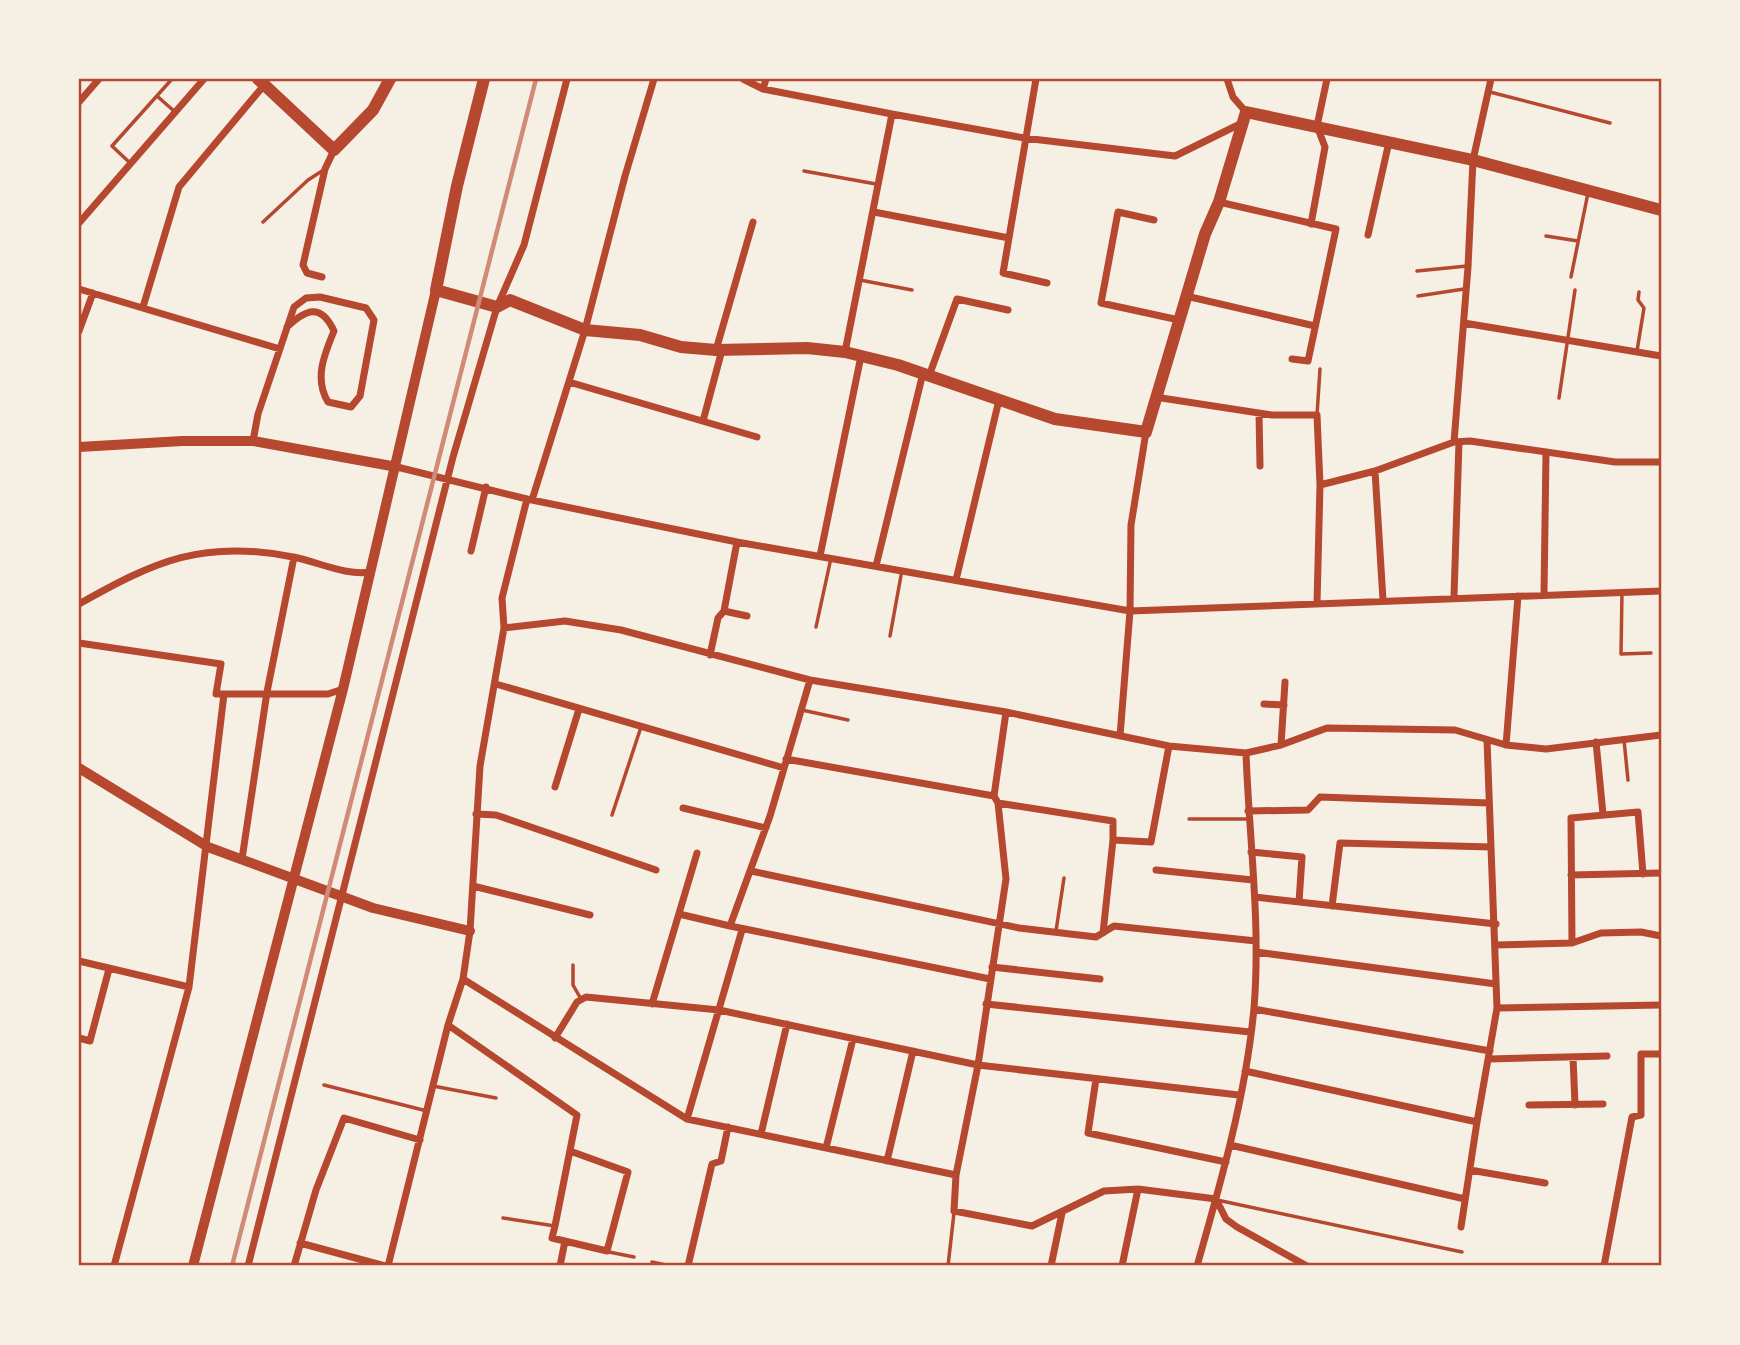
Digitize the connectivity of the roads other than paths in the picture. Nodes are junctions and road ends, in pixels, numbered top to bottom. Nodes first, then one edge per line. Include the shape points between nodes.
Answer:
1 (99, 79) edge
2 (172, 79) edge
3 (204, 79) edge
4 (390, 79) edge
5 (484, 79) edge
6 (567, 79) edge
7 (654, 79) edge
8 (743, 79) edge
9 (766, 79) edge
10 (1036, 79) edge
11 (1227, 79) edge
12 (1327, 79) edge
13 (1481, 79) edge
14 (1491, 80) edge
15 (262, 82) edge
16 (763, 89) junction
17 (1488, 92) junction
18 (157, 96) junction
19 (79, 102) edge
20 (175, 112) junction
21 (892, 114) junction
22 (1245, 117) junction
23 (1610, 123) dead end
24 (1317, 126) junction
25 (1024, 138) junction
26 (1389, 142) junction
27 (334, 150) junction
28 (1473, 160) junction
29 (130, 164) junction
30 (325, 169) junction
31 (804, 171) dead end
32 (878, 185) junction
33 (1588, 192) junction
34 (1219, 202) junction
35 (1661, 209) edge
36 (874, 212) junction
37 (1154, 220) dead end
38 (263, 222) dead end
39 (752, 222) dead end
40 (79, 223) edge
41 (1311, 224) junction
42 (1368, 235) dead end
43 (1546, 236) dead end
44 (1009, 238) junction
45 (1578, 241) junction
46 (1468, 266) junction
47 (1417, 271) dead end
48 (322, 277) dead end
49 (1571, 277) dead end
50 (860, 281) junction
51 (1047, 283) dead end
52 (1467, 288) junction
53 (79, 289) edge
54 (436, 290) junction
55 (912, 290) dead end
56 (1575, 290) dead end
57 (1639, 292) dead end
58 (93, 293) junction
59 (1186, 296) junction
60 (1418, 296) dead end
61 (143, 307) junction
62 (497, 307) junction
63 (1008, 310) dead end
64 (1179, 320) junction
65 (1464, 323) junction
66 (1315, 326) junction
67 (287, 327) junction
68 (585, 330) junction
69 (79, 331) edge
70 (1568, 340) junction
71 (280, 349) junction
72 (719, 350) junction
73 (845, 352) junction
74 (1637, 352) junction
75 (861, 356) junction
76 (1661, 356) edge
77 (1292, 359) dead end
78 (1320, 369) dead end
79 (926, 375) junction
80 (569, 382) junction
81 (1155, 397) junction
82 (1559, 398) dead end
83 (999, 400) junction
84 (1259, 413) junction
85 (1317, 415) junction
86 (703, 421) junction
87 (1146, 432) junction
88 (757, 437) dead end
89 (253, 441) junction
90 (1457, 442) junction
91 (79, 447) edge
92 (1546, 453) junction
93 (1661, 463) edge
94 (1260, 466) dead end
95 (397, 467) junction
96 (1375, 471) junction
97 (448, 479) junction
98 (1320, 485) junction
99 (486, 488) junction
100 (530, 499) junction
101 (737, 542) junction
102 (471, 551) dead end
103 (820, 556) junction
104 (294, 557) junction
105 (831, 558) junction
106 (876, 565) junction
107 (902, 570) junction
108 (371, 572) junction
109 (956, 580) junction
110 (1661, 591) edge
111 (1622, 592) junction
112 (1544, 594) junction
113 (1454, 596) junction
114 (1518, 596) junction
115 (1383, 600) junction
116 (1317, 603) junction
117 (79, 604) edge
118 (724, 611) junction
119 (1130, 611) junction
120 (747, 616) dead end
121 (504, 628) junction
122 (816, 628) dead end
123 (890, 636) dead end
124 (79, 643) edge
125 (1651, 653) dead end
126 (710, 655) junction
127 (810, 680) junction
128 (1285, 681) dead end
129 (495, 684) junction
130 (343, 689) junction
131 (267, 692) junction
132 (224, 694) junction
133 (1264, 704) dead end
134 (1284, 705) junction
135 (579, 709) junction
136 (801, 710) junction
137 (1006, 712) junction
138 (848, 720) dead end
139 (641, 727) junction
140 (1661, 735) edge
141 (1120, 736) junction
142 (1623, 738) junction
143 (1487, 740) junction
144 (1596, 742) junction
145 (1506, 745) junction
146 (1170, 746) junction
147 (1281, 746) junction
148 (1246, 753) junction
149 (786, 759) junction
150 (79, 768) edge
151 (784, 768) junction
152 (1628, 779) dead end
153 (555, 787) dead end
154 (996, 799) junction
155 (1489, 803) junction
156 (683, 808) dead end
157 (476, 814) junction
158 (1603, 814) junction
159 (612, 815) dead end
160 (1248, 815) junction
161 (1189, 819) dead end
162 (766, 828) junction
163 (1113, 840) junction
164 (208, 847) junction
165 (1491, 847) junction
166 (1251, 852) junction
167 (697, 853) dead end
168 (242, 859) junction
169 (656, 870) dead end
170 (1156, 870) dead end
171 (751, 871) junction
172 (1661, 873) edge
173 (1643, 874) junction
174 (1571, 875) junction
175 (1063, 878) dead end
176 (292, 880) junction
177 (1253, 880) junction
178 (473, 886) junction
179 (1255, 897) junction
180 (340, 898) junction
181 (1299, 902) junction
182 (1332, 906) junction
183 (590, 915) dead end
184 (679, 915) junction
185 (1001, 922) junction
186 (1496, 924) junction
187 (730, 926) junction
188 (742, 930) junction
189 (470, 931) junction
190 (1056, 932) junction
191 (1103, 933) junction
192 (1661, 936) edge
193 (1256, 940) junction
194 (1572, 943) junction
195 (1496, 945) junction
196 (1256, 952) junction
197 (79, 961) edge
198 (573, 965) dead end
199 (992, 967) junction
200 (109, 969) junction
201 (463, 979) junction
202 (990, 979) junction
203 (1100, 979) dead end
204 (1496, 984) junction
205 (190, 987) junction
206 (581, 999) junction
207 (986, 1003) junction
208 (652, 1004) junction
209 (1661, 1005) edge
210 (1497, 1008) junction
211 (1254, 1009) junction
212 (719, 1010) junction
213 (788, 1024) junction
214 (448, 1025) junction
215 (1250, 1032) junction
216 (79, 1038) edge
217 (555, 1038) junction
218 (853, 1039) junction
219 (913, 1051) junction
220 (1661, 1054) edge
221 (1490, 1055) junction
222 (1607, 1056) dead end
223 (1573, 1057) junction
224 (978, 1065) junction
225 (1245, 1071) junction
226 (1096, 1079) junction
227 (324, 1085) dead end
228 (433, 1086) junction
229 (1239, 1095) junction
230 (496, 1098) dead end
231 (1603, 1104) dead end
232 (1529, 1105) dead end
233 (1575, 1105) junction
234 (427, 1111) junction
235 (687, 1119) junction
236 (1477, 1122) junction
237 (728, 1127) junction
238 (761, 1134) junction
239 (420, 1140) junction
240 (1230, 1145) junction
241 (826, 1148) junction
242 (570, 1151) junction
243 (887, 1161) junction
244 (1226, 1162) junction
245 (1470, 1170) junction
246 (957, 1175) junction
247 (1545, 1183) dead end
248 (1138, 1189) junction
249 (1216, 1199) junction
250 (1465, 1199) junction
251 (954, 1211) junction
252 (1062, 1213) junction
253 (503, 1218) dead end
254 (555, 1226) junction
255 (1461, 1227) dead end
256 (565, 1241) junction
257 (300, 1243) junction
258 (607, 1251) junction
259 (1462, 1252) dead end
260 (634, 1257) dead end
261 (652, 1262) dead end
262 (114, 1266) edge
263 (193, 1266) edge
264 (248, 1266) edge
265 (294, 1266) edge
266 (387, 1266) edge
267 (560, 1266) edge
268 (670, 1266) edge
269 (688, 1266) edge
270 (948, 1266) edge
271 (1051, 1266) edge
272 (1122, 1266) edge
273 (1197, 1266) edge
274 (1307, 1266) edge
275 (1604, 1266) edge

1 - 19 street
2 - 18 lane
3 - 20 street
4 - 27 main road via 373,110
5 - 54 main road
6 - 62 street via 524,245
7 - 68 street
8 - 16 street
9 - 16 street
10 - 25 street
11 - 22 street
12 - 24 street
13 - 14 lane
14 - 17 street
15 - 27 main road
15 - 61 street via 179,187
16 - 21 street
17 - 23 lane
17 - 28 street
18 - 20 lane
18 - 29 lane via 112,146
20 - 29 street
21 - 25 street
21 - 32 street
22 - 24 main road
22 - 25 street via 1175,156
22 - 34 main road
24 - 26 main road
24 - 41 street via 1325,146
25 - 44 street
26 - 28 main road
26 - 42 street
27 - 30 street
28 - 33 main road
28 - 46 street
29 - 40 street
30 - 38 lane
30 - 48 street via 303,265 307,273
31 - 32 lane
32 - 36 street
33 - 35 main road
33 - 45 lane
34 - 41 street
34 - 59 main road
36 - 44 street
36 - 50 street
37 - 64 street via 1118,212 1101,303
39 - 72 street
41 - 66 street via 1336,229
43 - 45 lane
44 - 51 street via 1003,273
45 - 49 lane
46 - 47 lane
46 - 52 street
50 - 55 lane
50 - 73 street
52 - 60 lane
52 - 65 street
53 - 58 street
54 - 62 main road
54 - 95 street
56 - 70 lane
57 - 74 lane via 1644,308
58 - 61 street
58 - 69 street
59 - 64 main road
59 - 66 street
61 - 71 street
62 - 68 main road via 510,300
62 - 97 street
63 - 79 street via 957,299
64 - 81 main road
65 - 70 street
65 - 90 street
66 - 77 street via 1308,361
67 - 67 street via 294,307 306,298 366,308 374,320 372,342 360,396 351,407 328,402 320,389 321,369 334,331 328,317 315,311 300,314
67 - 71 street
68 - 72 main road
68 - 80 street
70 - 74 street
70 - 82 lane
71 - 89 street
72 - 73 main road
72 - 86 street
73 - 75 main road
74 - 76 street
75 - 79 main road
75 - 103 street
78 - 85 lane
79 - 83 main road
79 - 106 street
80 - 86 street
80 - 100 street
81 - 84 street
81 - 87 main road
83 - 87 main road via 1079,425
83 - 109 street
84 - 85 street
84 - 94 street
85 - 98 street
86 - 88 street
87 - 119 street via 1131,525
89 - 91 street
89 - 95 street
90 - 92 street
90 - 96 street
90 - 113 street
92 - 93 street
92 - 112 street
95 - 97 street
95 - 108 street
96 - 98 street
96 - 115 street
97 - 99 street
97 - 180 street
98 - 116 street
99 - 100 street
99 - 102 street
100 - 101 street
100 - 121 street via 502,598
101 - 103 street
101 - 118 street
103 - 105 street
104 - 108 street via 358,574
104 - 117 street via 238,548 205,550 133,574
104 - 131 street
105 - 106 street
105 - 122 lane
106 - 107 street
107 - 109 street
107 - 123 lane
108 - 130 street
109 - 119 street
110 - 111 street
111 - 112 street
111 - 125 lane via 1622,654
112 - 114 street
113 - 114 street
113 - 115 street
114 - 145 street
115 - 116 street
116 - 119 street
118 - 120 street
118 - 126 street via 718,618
119 - 141 street
121 - 126 street via 565,621 621,630
121 - 129 street
124 - 132 street via 221,664 215,694
126 - 127 street
127 - 136 street
127 - 137 street
128 - 134 street
129 - 135 street
129 - 157 street
130 - 131 street via 328,694
130 - 176 street
131 - 132 street
131 - 168 street
132 - 164 street
133 - 134 street
134 - 147 street
135 - 139 street
135 - 153 street
136 - 138 lane
136 - 149 street
137 - 141 street
137 - 154 street
139 - 151 street
139 - 159 lane
140 - 142 street
141 - 146 street
142 - 144 street
142 - 152 lane
143 - 145 street
143 - 147 street via 1455,730 1327,728
143 - 155 street
144 - 145 street via 1546,749
144 - 158 street
146 - 148 street
146 - 163 street via 1151,842
147 - 148 street
148 - 160 street
149 - 151 street
149 - 154 street
150 - 164 street
151 - 162 street
154 - 163 street via 1113,821
154 - 185 street via 1006,879
155 - 160 street via 1320,797 1308,810
155 - 165 street
156 - 162 street
157 - 169 street via 496,816
157 - 178 street
158 - 173 street via 1638,812
158 - 174 street via 1571,818
160 - 161 lane
160 - 166 street
162 - 171 street
163 - 191 street
164 - 168 street
164 - 205 street
165 - 182 street via 1340,843
165 - 186 street
166 - 177 street
166 - 181 street via 1302,857
167 - 184 street
168 - 176 street
170 - 177 street
171 - 185 street
171 - 187 street
172 - 173 street
173 - 174 street
174 - 194 street
175 - 190 lane
176 - 180 street
176 - 263 street
177 - 179 street
178 - 183 street
178 - 189 street
179 - 181 street
179 - 193 street
180 - 189 street
180 - 264 street
181 - 182 street
182 - 186 street
184 - 187 street
184 - 208 street
185 - 190 street
185 - 199 street
186 - 195 street
187 - 188 street
188 - 202 street
188 - 212 street
189 - 201 street
190 - 191 street via 1097,937
191 - 193 street via 1114,926
192 - 194 street via 1601,933
193 - 196 street
194 - 195 street
195 - 204 street
196 - 204 street
196 - 211 street
197 - 200 street
198 - 206 lane via 573,985
199 - 202 street
199 - 203 street
200 - 205 street
200 - 216 street via 90,1041
201 - 214 street
201 - 217 street
202 - 207 street
204 - 210 street
205 - 262 street
206 - 208 street
206 - 217 street
207 - 215 street
207 - 224 street
208 - 212 street
209 - 210 street
210 - 221 street
211 - 215 street
211 - 221 street
212 - 213 street
212 - 235 street
213 - 218 street
213 - 238 street
214 - 228 street
214 - 242 street via 577,1115
215 - 225 street
217 - 235 street
218 - 219 street
218 - 241 street
219 - 224 street
219 - 243 street
220 - 275 street via 1641,1054 1642,1115 1633,1117
221 - 223 street
221 - 236 street
222 - 223 street
223 - 233 street
224 - 226 street
224 - 246 street
225 - 229 street
225 - 236 street
226 - 229 street
226 - 244 street via 1088,1133
227 - 234 lane
228 - 230 lane
228 - 234 street
229 - 240 street
231 - 233 street
232 - 233 street
234 - 239 street
235 - 237 street
236 - 245 street
237 - 238 street
237 - 269 street via 722,1161 712,1164
238 - 241 street
239 - 257 street via 344,1118
239 - 266 street
240 - 244 street
240 - 250 street
241 - 243 street
242 - 254 street
242 - 258 street via 628,1172
243 - 246 street
244 - 249 street
245 - 247 street
245 - 250 street
246 - 251 street
248 - 249 street
248 - 252 street via 1104,1191
248 - 272 street
249 - 259 lane
249 - 273 street
249 - 274 street via 1226,1219
250 - 255 street
251 - 252 street via 1032,1226
251 - 270 lane
252 - 271 street
253 - 254 lane
254 - 256 street via 552,1238
256 - 258 street
256 - 267 street
257 - 265 street
257 - 266 street
258 - 260 lane
261 - 268 lane

